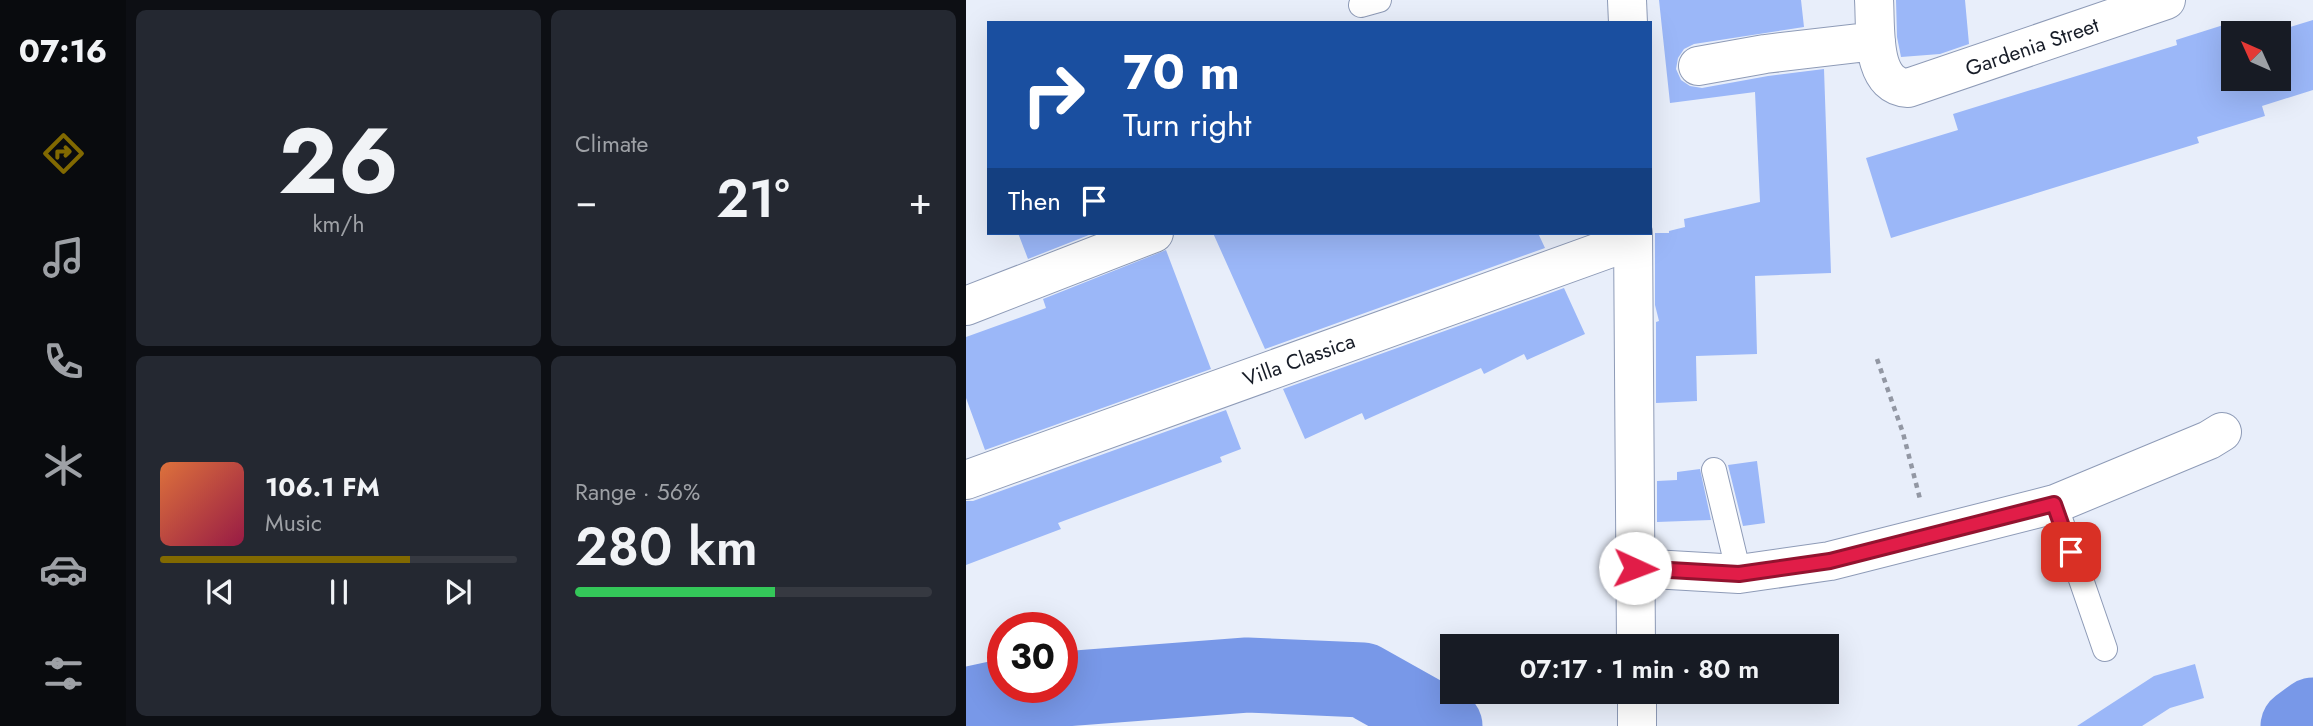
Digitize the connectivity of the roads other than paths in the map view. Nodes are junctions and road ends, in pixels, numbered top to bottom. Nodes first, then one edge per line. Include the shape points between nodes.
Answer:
1 (1627, 0) edge
2 (1874, 0) edge
3 (2165, 0) edge
4 (2109, 10) edge
5 (1628, 21) edge
6 (1876, 41) junction
7 (1698, 66) dead end
8 (1149, 235) edge
9 (1633, 236) edge
10 (966, 306) edge
11 (2222, 432) dead end
12 (1714, 470) dead end
13 (966, 481) edge
14 (2054, 504) junction
15 (1635, 568) junction
16 (1739, 574) junction
17 (1636, 634) edge
18 (2105, 649) dead end
19 (1637, 704) edge
20 (1637, 726) edge

1 - 5 street
2 - 6 street
3 - 4 street, Gardenia Street
4 - 6 street, Gardenia Street via 1919,86 1898,88 1888,82
6 - 7 street
8 - 10 street
9 - 13 street, Villa Classica
9 - 15 street
11 - 14 street
12 - 16 lane
14 - 16 street via 1830,561
14 - 18 lane
15 - 16 street
15 - 17 street
19 - 20 street

